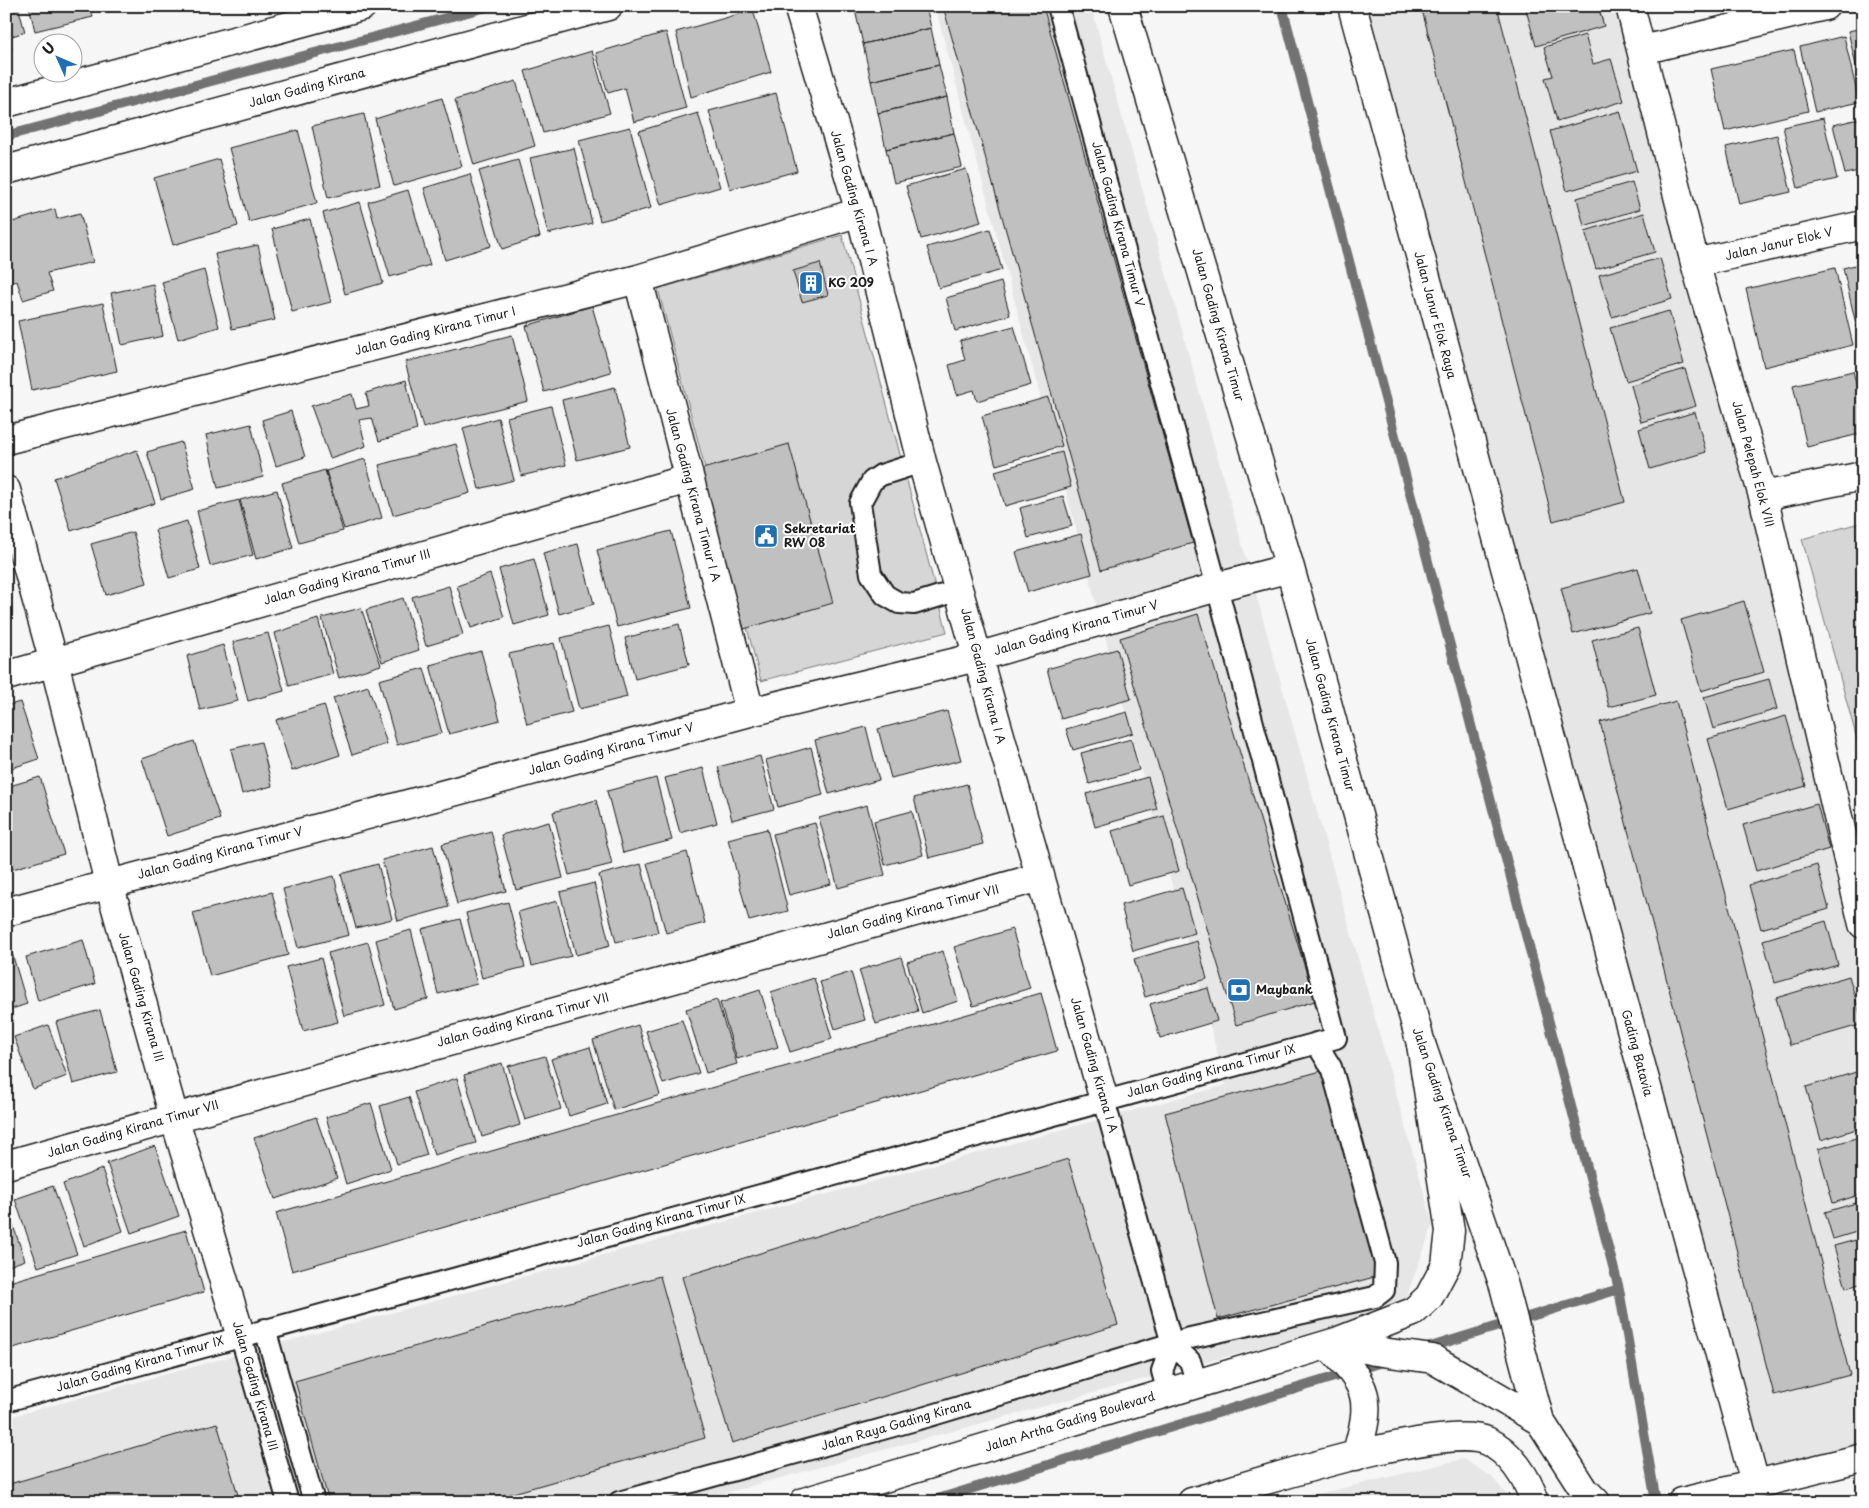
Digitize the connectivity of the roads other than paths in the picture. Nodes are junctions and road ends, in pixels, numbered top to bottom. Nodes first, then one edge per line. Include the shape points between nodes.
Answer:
1 (362, 6) edge
2 (608, 6) edge
3 (798, 6) edge
4 (1058, 6) edge
5 (1123, 6) edge
6 (1352, 6) edge
7 (1630, 6) edge
8 (1825, 6) edge
9 (1642, 50) junction
10 (6, 103) edge
11 (6, 170) edge
12 (860, 212) junction
13 (1863, 225) edge
14 (1695, 263) junction
15 (638, 279) junction
16 (6, 440) edge
17 (922, 462) junction
18 (1863, 476) edge
19 (688, 479) junction
20 (6, 490) edge
21 (1763, 496) junction
22 (1290, 568) junction
23 (1217, 587) junction
24 (960, 590) junction
25 (1519, 624) joint
26 (977, 657) junction
27 (54, 662) junction
28 (6, 676) edge
29 (750, 712) junction
30 (1040, 877) junction
31 (109, 883) junction
32 (6, 912) edge
33 (1863, 924) edge
34 (1336, 1038) joint
35 (1316, 1042) junction
36 (1421, 1044) junction
37 (1104, 1100) junction
38 (174, 1117) junction
39 (6, 1165) edge
40 (253, 1333) junction
41 (1172, 1344) junction
42 (1335, 1349) junction
43 (1197, 1384) junction
44 (1168, 1393) junction
45 (6, 1402) edge
46 (1540, 1421) junction
47 (1358, 1447) junction
48 (1863, 1458) edge
49 (1743, 1486) junction
50 (288, 1502) edge
51 (314, 1502) edge
52 (619, 1502) edge
53 (804, 1502) edge
54 (1192, 1502) edge
55 (1535, 1502) edge
56 (1596, 1502) edge
57 (1682, 1502) edge

1 - 10 street
2 - 11 street, Jalan Gading Kirana
3 - 12 street, Jalan Gading Kirana I A
4 - 23 lane, Jalan Gading Kirana Timur V
5 - 22 street, Jalan Gading Kirana Timur
6 - 25 street, Jalan Janur Elok Raya
7 - 9 street, Jalan Pelepah Elok VIII
8 - 9 street
9 - 14 street, Jalan Pelepah Elok VIII
12 - 15 street, Jalan Gading Kirana Timur I
12 - 17 street, Jalan Gading Kirana I A
13 - 14 street, Jalan Janur Elok V
14 - 21 street, Jalan Pelepah Elok VIII
15 - 16 street, Jalan Gading Kirana Timur I
15 - 19 street, Jalan Gading Kirana Timur I A
17 - 24 street, Jalan Gading Kirana I A
17 - 24 lane via 881,475 872,481 860,503 871,574 885,595 899,603 914,604
18 - 21 street
19 - 27 street, Jalan Gading Kirana Timur III
19 - 29 street, Jalan Gading Kirana Timur I A
20 - 27 street, Jalan Gading Kirana III
21 - 33 street, Jalan Pelepah Elok VIII
22 - 23 street, Jalan Gading Kirana Timur V
22 - 36 street, Jalan Gading Kirana Timur
23 - 26 street, Jalan Gading Kirana Timur V
23 - 34 lane, Jalan Gading Kirana Timur V
24 - 26 street, Jalan Gading Kirana I A
25 - 49 street, Gading Batavia
26 - 29 street, Jalan Gading Kirana Timur V
26 - 30 street, Jalan Gading Kirana I A
27 - 28 street, Jalan Gading Kirana Timur III
27 - 31 street, Jalan Gading Kirana III
29 - 31 street, Jalan Gading Kirana Timur V
30 - 37 street, Jalan Gading Kirana I A
30 - 38 street, Jalan Gading Kirana Timur VII
31 - 32 street, Jalan Gading Kirana Timur V
31 - 38 street, Jalan Gading Kirana III
34 - 35 lane, Jalan Gading Kirana Timur IX
35 - 37 lane, Jalan Gading Kirana Timur IX
35 - 41 lane via 1335,1080 1385,1262 1384,1290 1367,1300
36 - 42 street, Jalan Artha Gading Boulevard via 1450,1230 1446,1265 1429,1296 1413,1312
36 - 46 street, Jalan Gading Kirana Timur via 1504,1286
37 - 40 lane, Jalan Gading Kirana Timur IX
37 - 41 lane, Jalan Gading Kirana I A
38 - 39 street, Jalan Gading Kirana Timur VII
38 - 40 street, Jalan Gading Kirana III
40 - 45 lane, Jalan Gading Kirana Timur IX
40 - 50 lane, Jalan Gading Kirana III
40 - 51 lane
41 - 43 lane via 1190,1361
41 - 44 lane via 1162,1371
41 - 52 lane, Jalan Raya Gading Kirana via 926,1417
42 - 43 street, Jalan Artha Gading Boulevard
42 - 46 street via 1433,1359
42 - 47 street via 1362,1387 1366,1408
43 - 44 street, Jalan Artha Gading Boulevard
44 - 53 street, Jalan Artha Gading Boulevard
46 - 56 street via 1585,1491
47 - 54 street
47 - 55 street via 1396,1446 1458,1437 1486,1440 1506,1454 1531,1487
48 - 49 street
49 - 57 street

